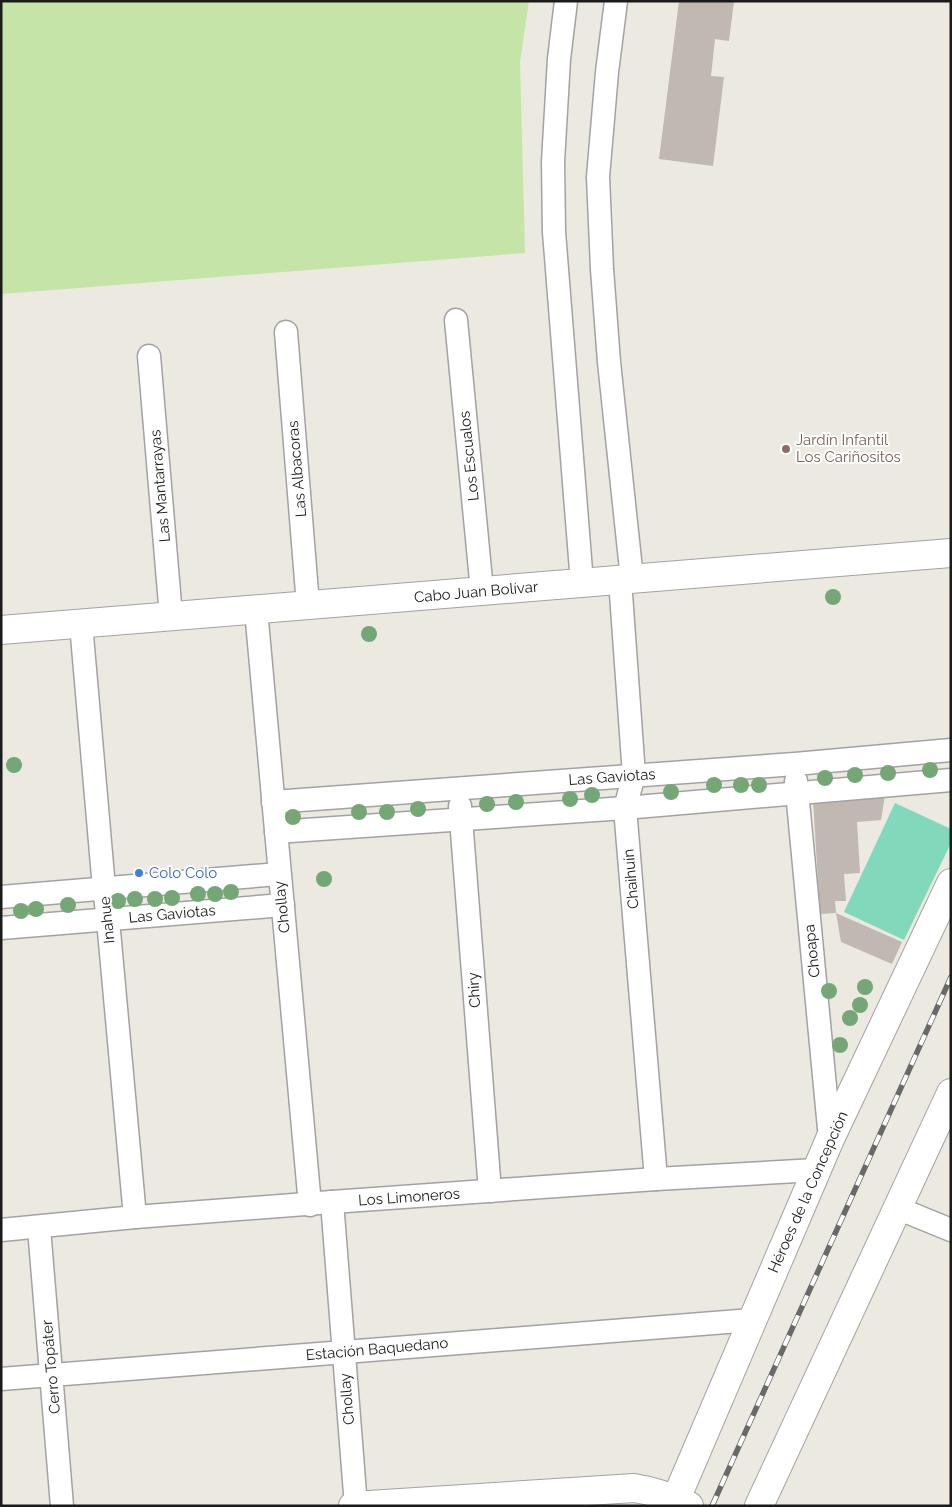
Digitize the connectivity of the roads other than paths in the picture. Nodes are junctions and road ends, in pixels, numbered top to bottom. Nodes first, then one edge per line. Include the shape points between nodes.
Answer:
1 (566, 1) edge
2 (616, 1) edge
3 (456, 320) dead end
4 (286, 332) dead end
5 (149, 356) dead end
6 (951, 553) edge
7 (626, 579) junction
8 (582, 583) junction
9 (482, 591) junction
10 (308, 605) junction
11 (256, 610) junction
12 (171, 616) junction
13 (81, 624) junction
14 (1, 630) edge
15 (951, 750) edge
16 (795, 764) junction
17 (634, 775) junction
18 (951, 780) edge
19 (459, 789) junction
20 (797, 794) junction
21 (273, 802) junction
22 (625, 808) junction
23 (461, 819) junction
24 (276, 832) junction
25 (279, 874) junction
26 (951, 883) edge
27 (104, 888) junction
28 (1, 897) edge
29 (283, 906) junction
30 (108, 920) junction
31 (1, 928) edge
32 (951, 1093) edge
33 (830, 1139) junction
34 (816, 1170) junction
35 (656, 1179) junction
36 (490, 1191) junction
37 (332, 1202) junction
38 (310, 1205) junction
39 (898, 1208) junction
40 (135, 1217) junction
41 (38, 1228) junction
42 (1, 1230) edge
43 (951, 1230) edge
44 (752, 1320) junction
45 (343, 1352) junction
46 (52, 1375) junction
47 (1, 1379) edge
48 (680, 1504) edge
49 (62, 1506) edge
50 (355, 1506) edge
51 (759, 1506) edge

1 - 8 street via 553,162 554,232
2 - 7 street, Chaihuín via 598,177
3 - 9 street, Los Escualos
4 - 10 street, Las Albacoras
5 - 12 street, Las Mantarrayas
6 - 7 street, Cabo Juan Bolívar
7 - 8 street, Cabo Juan Bolívar
7 - 17 street, Chaihuín
8 - 9 street, Cabo Juan Bolívar
9 - 10 street, Cabo Juan Bolívar
10 - 11 street, Cabo Juan Bolívar
11 - 12 street, Cabo Juan Bolívar
11 - 21 street, Chollay
12 - 13 street, Cabo Juan Bolívar
13 - 14 street, Cabo Juan Bolívar
13 - 27 street, Inahue
15 - 16 street, Las Gaviotas
16 - 17 street, Las Gaviotas
16 - 20 street, Choapa
17 - 19 street, Las Gaviotas
17 - 22 street, Chaihuín
18 - 20 street
19 - 21 street, Las Gaviotas
19 - 23 street, Chiry
20 - 22 street
20 - 33 street, Choapa
21 - 24 street, Chollay
22 - 23 street
22 - 35 street, Chaihuín
23 - 24 street
23 - 36 street, Chiry
24 - 25 street, Chollay
25 - 27 street, Las Gaviotas
25 - 29 street, Chollay
26 - 33 street, Héroes de la Concepción
27 - 28 street, Las Gaviotas
27 - 30 street, Inahue
29 - 30 street, Las Gaviotas
29 - 38 street, Chollay
30 - 31 street, Las Gaviotas
30 - 40 street, Inahue
32 - 39 street
33 - 34 street, Héroes de la Concepción
34 - 35 street, Los Limoneros
34 - 44 street, Héroes de la Concepción
35 - 36 street, Los Limoneros
36 - 37 street, Los Limoneros
37 - 38 street, Los Limoneros
37 - 45 street, Chollay
38 - 40 street, Los Limoneros
39 - 43 street
39 - 51 street
40 - 41 street, Los Limoneros
41 - 42 street, Los Limoneros
41 - 46 street, Cerro Topáter
44 - 45 street, Estación Baquedano
44 - 48 street, Héroes de la Concepción
45 - 46 street, Estación Baquedano
45 - 50 street, Chollay
46 - 47 street, Estación Baquedano
46 - 49 street, Cerro Topáter
48 - 50 street via 650,1490 634,1488

